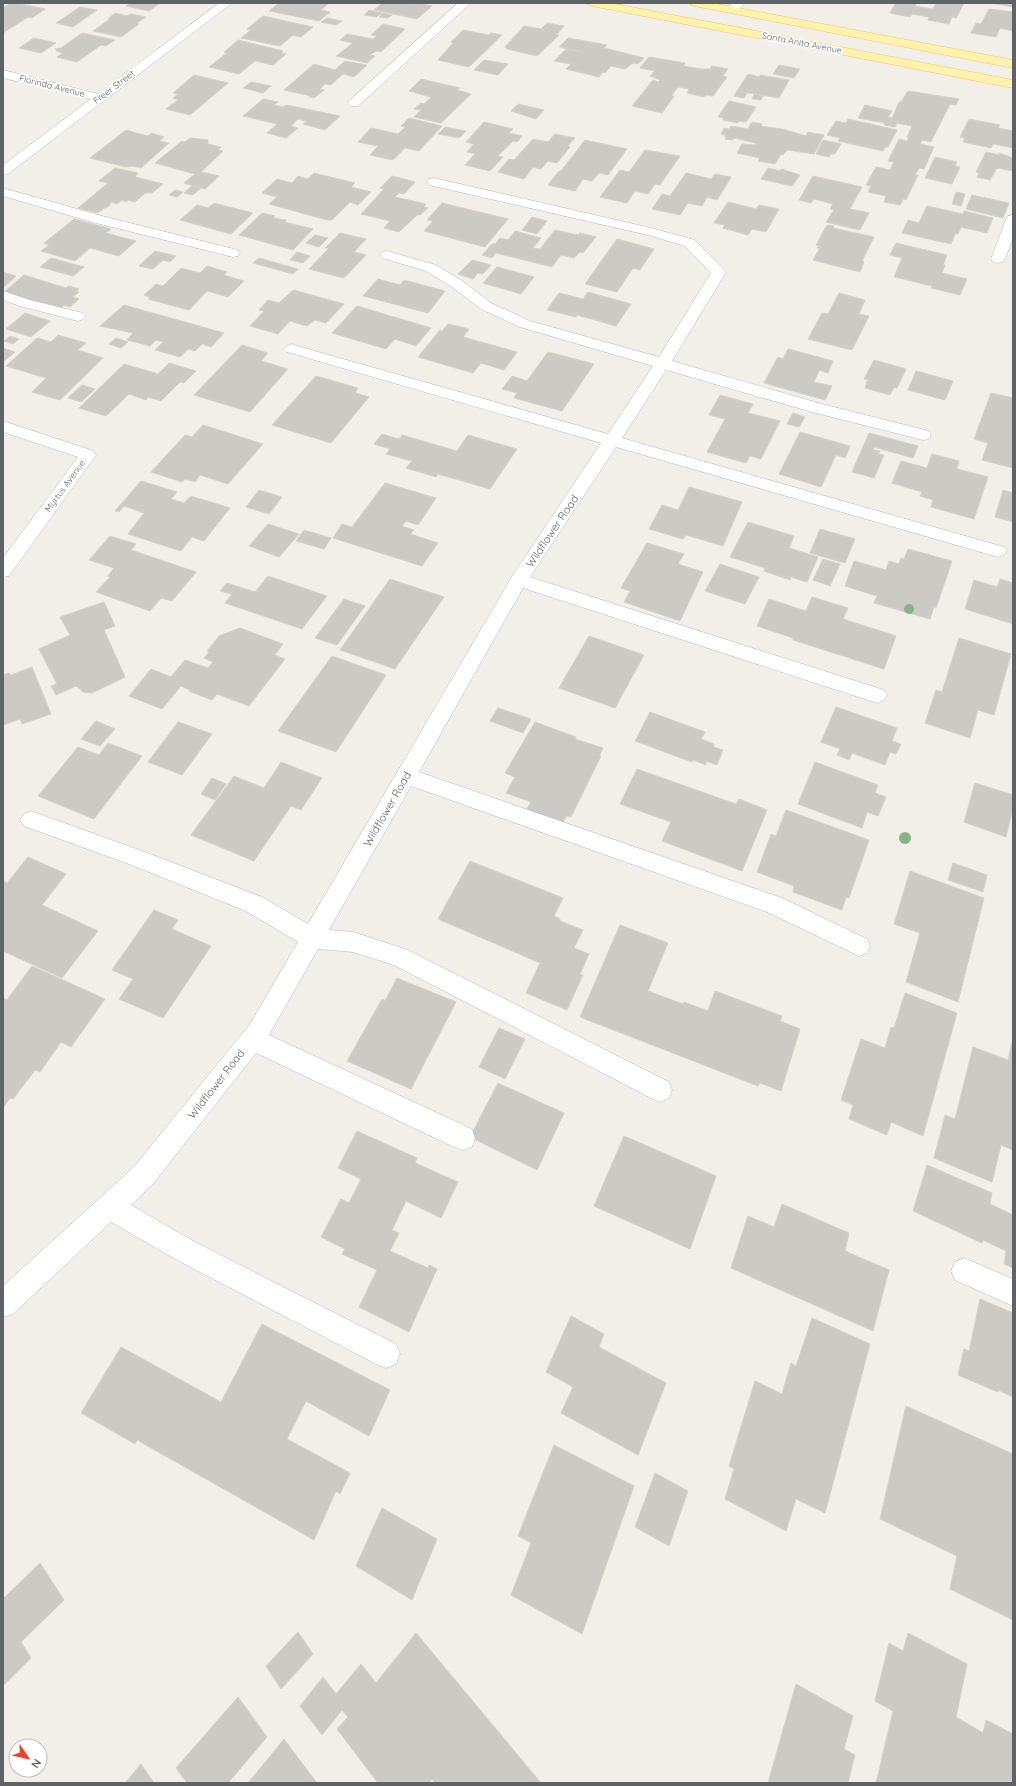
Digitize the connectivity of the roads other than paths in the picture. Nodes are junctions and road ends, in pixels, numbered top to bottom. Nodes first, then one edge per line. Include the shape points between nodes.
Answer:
1 (226, 3) edge
2 (465, 3) edge
3 (592, 3) edge
4 (694, 3) edge
5 (736, 7) edge
6 (1013, 64) edge
7 (3, 74) edge
8 (1013, 84) edge
9 (101, 98) junction
10 (354, 103) dead end
11 (5, 168) edge
12 (434, 182) dead end
13 (3, 192) edge
14 (1013, 219) edge
15 (233, 253) dead end
16 (387, 255) dead end
17 (998, 259) dead end
18 (3, 296) edge
19 (78, 316) dead end
20 (292, 349) dead end
21 (663, 363) junction
22 (3, 426) edge
23 (923, 435) dead end
24 (612, 440) junction
25 (998, 551) dead end
26 (3, 571) edge
27 (519, 580) junction
28 (877, 695) dead end
29 (406, 776) junction
30 (31, 820) dead end
31 (312, 938) junction
32 (859, 946) dead end
33 (252, 1039) junction
34 (660, 1090) dead end
35 (463, 1138) dead end
36 (110, 1207) junction
37 (964, 1271) dead end
38 (1013, 1293) edge
39 (3, 1304) edge
40 (386, 1354) dead end

1 - 9 street, Freer Street
2 - 10 street
3 - 8 main road, Santa Anita Avenue
4 - 5 main road, Santa Anita Avenue
5 - 6 main road, Santa Anita Avenue
7 - 9 street, Florinda Avenue
9 - 11 street, Freer Street
12 - 21 street, Wildflower Road via 690,243 719,272
13 - 15 street via 97,219
14 - 17 street
16 - 21 street via 431,268 486,306 525,324
18 - 19 street
20 - 24 street
21 - 23 street via 818,408
21 - 24 street, Wildflower Road
22 - 26 street, Myrtus Avenue via 88,455
24 - 25 street
24 - 27 street, Wildflower Road
27 - 28 street
27 - 29 street, Wildflower Road
29 - 31 street, Wildflower Road
29 - 32 street via 774,905
30 - 31 street via 254,904
31 - 33 street, Wildflower Road
31 - 34 street via 353,942 400,957
33 - 35 street
33 - 36 street, Wildflower Road via 143,1176
36 - 39 street, Wildflower Road
36 - 40 street via 186,1251
37 - 38 street

